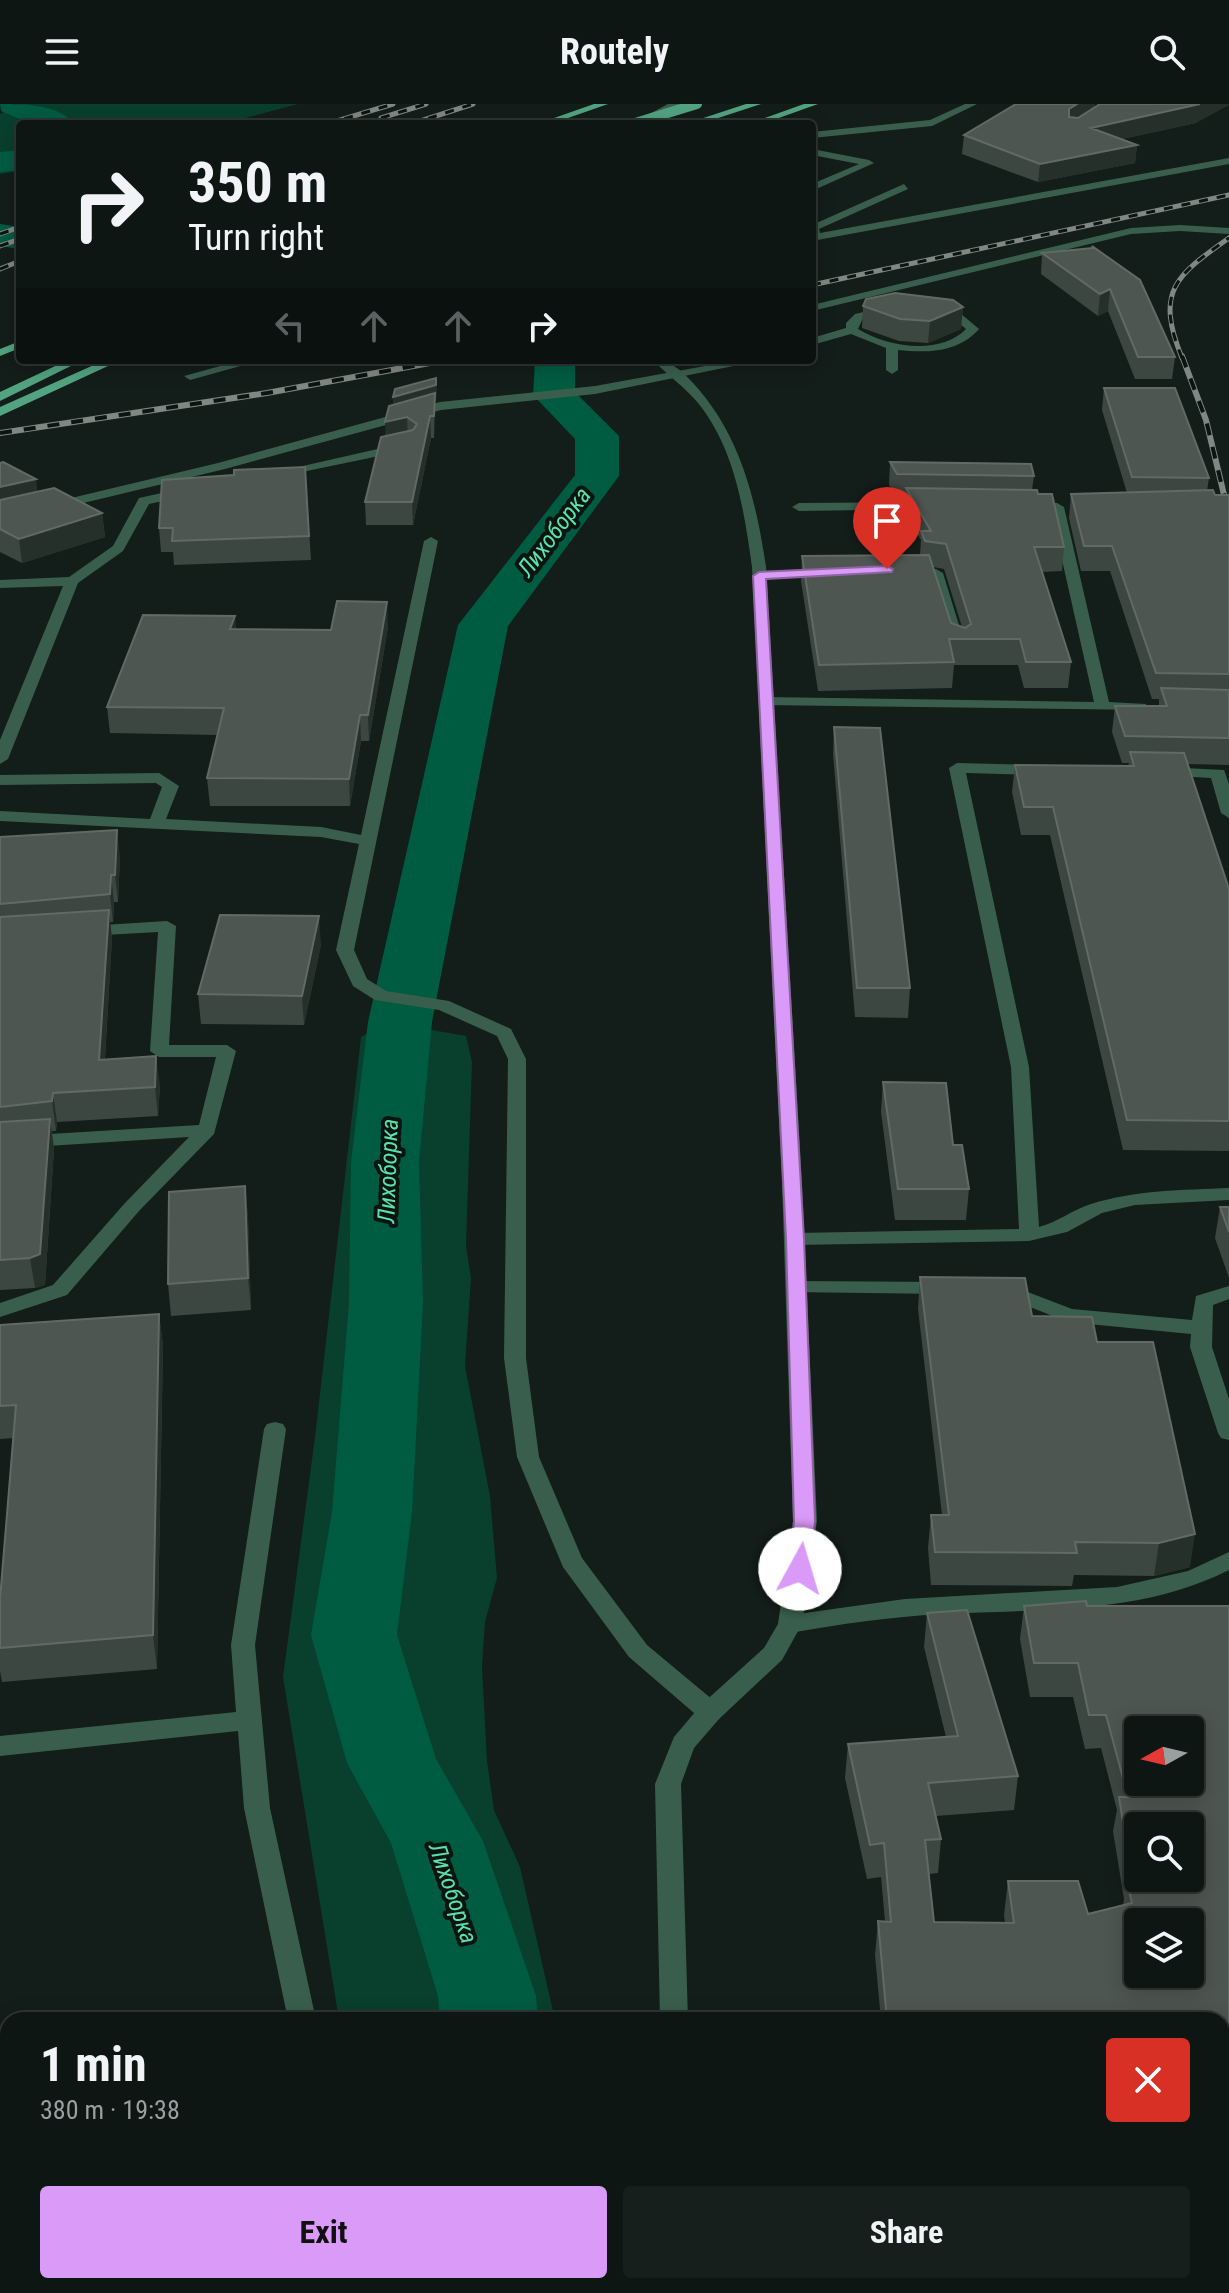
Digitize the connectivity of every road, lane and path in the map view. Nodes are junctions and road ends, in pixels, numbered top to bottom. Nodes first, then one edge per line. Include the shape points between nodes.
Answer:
1 (603, 104) edge
2 (675, 104) edge
3 (697, 104) edge
4 (756, 104) edge
5 (813, 104) edge
6 (972, 104) edge
7 (554, 120) edge
8 (642, 120) edge
9 (647, 120) edge
10 (703, 120) edge
11 (765, 120) edge
12 (840, 134) junction
13 (816, 135) edge
14 (816, 153) edge
15 (836, 157) junction
16 (1229, 161) edge
17 (816, 186) edge
18 (904, 187) dead end
19 (816, 227) edge
20 (1229, 231) edge
21 (816, 238) edge
22 (816, 307) edge
23 (852, 330) junction
24 (816, 341) edge
25 (892, 346) junction
26 (69, 364) edge
27 (106, 364) edge
28 (240, 364) edge
29 (665, 364) edge
30 (738, 364) edge
31 (892, 370) dead end
32 (190, 376) dead end
33 (682, 376) junction
34 (0, 397) edge
35 (0, 412) edge
36 (409, 446) edge
37 (269, 475) edge
38 (206, 488) edge
39 (949, 505) edge
40 (1011, 506) edge
41 (799, 507) dead end
42 (0, 519) edge
43 (431, 541) dead end
44 (903, 570) edge
45 (847, 571) edge
46 (759, 576) junction
47 (72, 581) junction
48 (0, 584) edge
49 (959, 648) edge
50 (765, 702) junction
51 (1103, 707) junction
52 (1161, 708) edge
53 (0, 759) edge
54 (1064, 770) edge
55 (1141, 772) edge
56 (0, 780) edge
57 (1229, 813) edge
58 (0, 816) edge
59 (156, 824) junction
60 (368, 841) junction
61 (61, 933) edge
62 (207, 1130) junction
63 (0, 1143) edge
64 (1229, 1194) edge
65 (1029, 1235) junction
66 (795, 1239) junction
67 (796, 1287) junction
68 (1229, 1292) edge
69 (0, 1310) edge
70 (1202, 1328) junction
71 (275, 1429) dead end
72 (1229, 1433) edge
73 (1229, 1560) edge
74 (790, 1624) junction
75 (710, 1712) junction
76 (249, 1720) junction
77 (0, 1746) edge
78 (300, 2012) edge
79 (674, 2012) edge

1 - 7 main road
2 - 8 street
3 - 9 main road, bridge
4 - 10 main road
5 - 11 main road
6 - 12 street via 932,123
12 - 13 street
12 - 15 street via 858,146
14 - 15 street
15 - 17 street via 869,163
16 - 21 street
18 - 19 street
20 - 22 street via 1131,231
23 - 24 street
23 - 25 street
23 - 25 street via 859,316 894,308 956,315 973,329 968,337 937,347
25 - 31 street
26 - 34 main road
27 - 35 main road
28 - 32 street
29 - 33 street
30 - 33 street
33 - 42 street via 440,406
33 - 46 street via 735,451 752,509
36 - 37 street
38 - 47 street via 144,501 118,548
39 - 41 street
40 - 51 street via 1064,507
43 - 60 street
44 - 49 street via 936,573
45 - 46 street
46 - 50 street
47 - 48 street
47 - 53 street
50 - 51 street
50 - 66 street
51 - 52 street
54 - 65 street via 957,768 1020,1067
55 - 57 street via 1218,773
56 - 59 street via 159,778 171,786
58 - 59 street
59 - 60 street via 321,832
60 - 75 street via 345,950 359,982 381,996 443,1005 505,1033 517,1059 515,1358 528,1457 571,1561 638,1651
61 - 62 street via 167,926 159,1051 227,1051
62 - 63 street
62 - 69 street via 60,1290
64 - 65 street via 1135,1199
65 - 66 street
66 - 67 street
67 - 70 street via 1001,1288 1068,1315
67 - 74 street via 805,1521
68 - 70 street via 1203,1301
70 - 72 street via 1201,1347
71 - 76 street via 243,1645
73 - 74 street via 1207,1574 1159,1588 902,1608
74 - 75 street via 773,1654
75 - 79 street via 683,1744 668,1784
76 - 77 street
76 - 78 street via 257,1808

